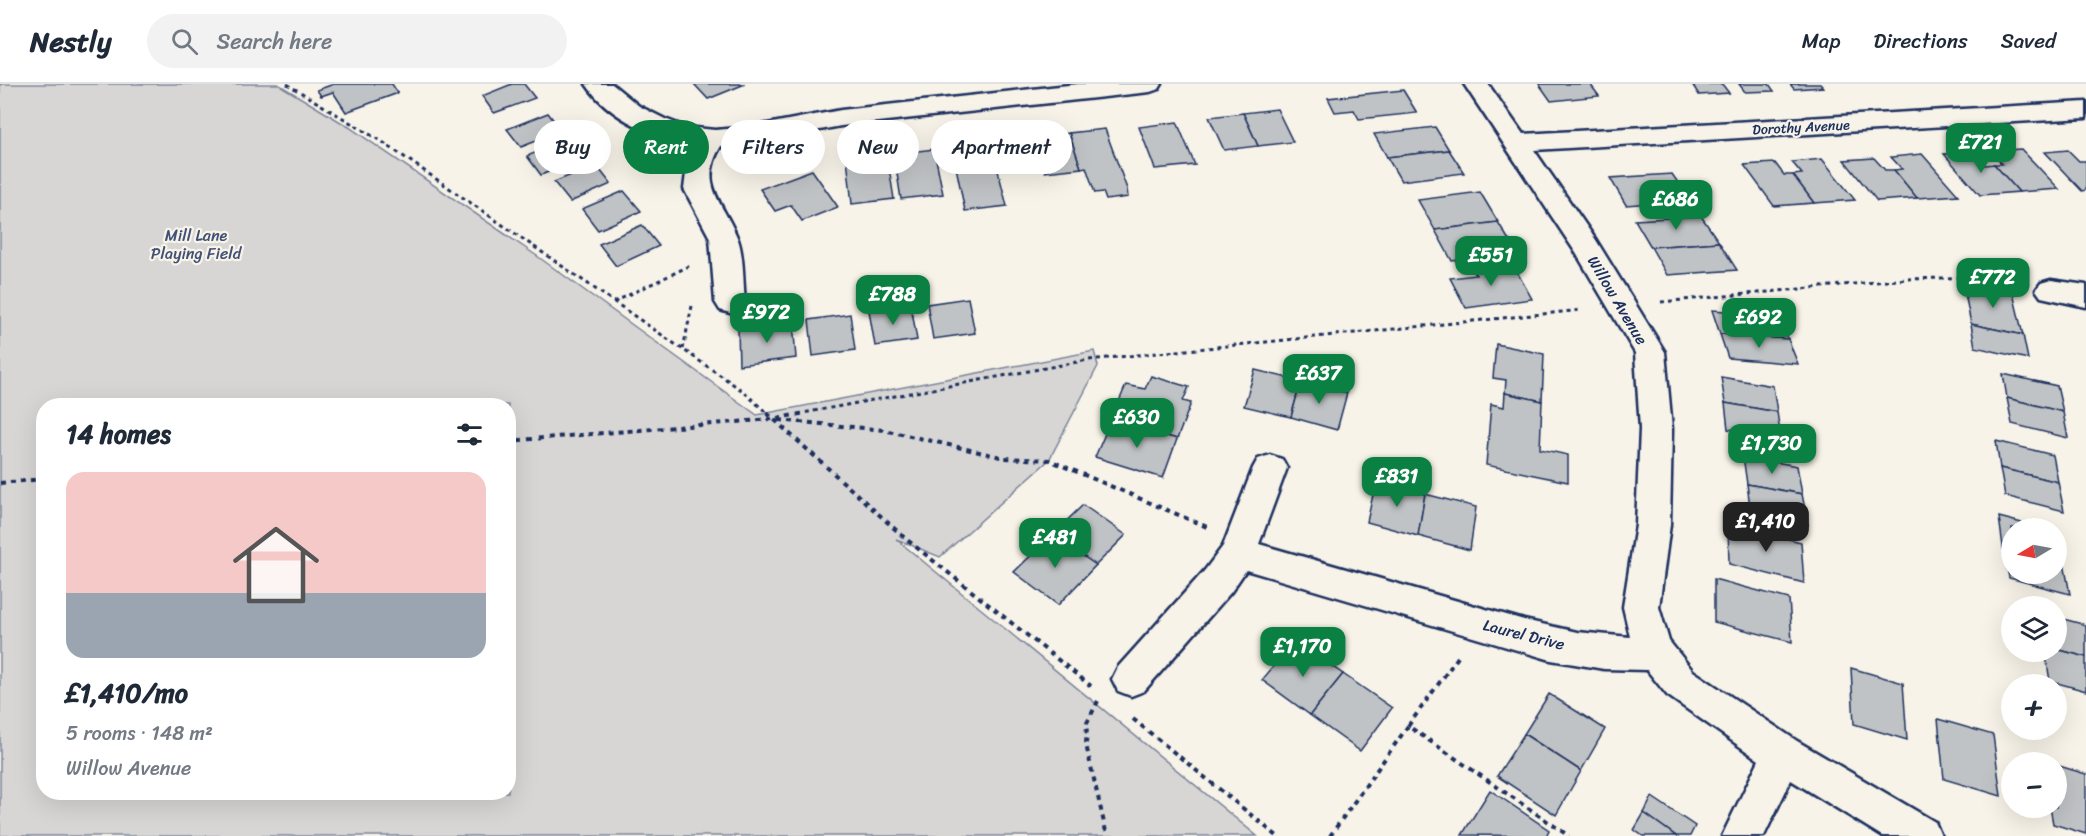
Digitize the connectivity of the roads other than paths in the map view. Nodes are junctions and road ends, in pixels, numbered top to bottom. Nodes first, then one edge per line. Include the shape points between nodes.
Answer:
1 (598, 84) edge
2 (1150, 84) edge
3 (1476, 84) edge
4 (2086, 110) edge
5 (713, 138) junction
6 (1515, 143) junction
7 (2051, 290) dead end
8 (2086, 296) edge
9 (730, 302) dead end
10 (1270, 468) dead end
11 (1240, 547) junction
12 (1656, 653) junction
13 (1115, 692) road end
14 (1783, 754) junction
15 (1743, 836) edge
16 (1920, 836) edge

1 - 5 street via 635,114 663,128
2 - 5 street via 840,118
3 - 6 street, Willow Avenue
4 - 6 street, Dorothy Avenue
5 - 9 street via 701,157 698,189 724,238
6 - 12 street, Willow Avenue via 1586,247 1650,352 1656,441 1653,525 1641,607
7 - 8 street
10 - 11 street
11 - 12 street, Laurel Drive via 1533,639 1611,653
11 - 13 street via 1218,581
12 - 14 street via 1680,683
14 - 15 street
14 - 16 street

